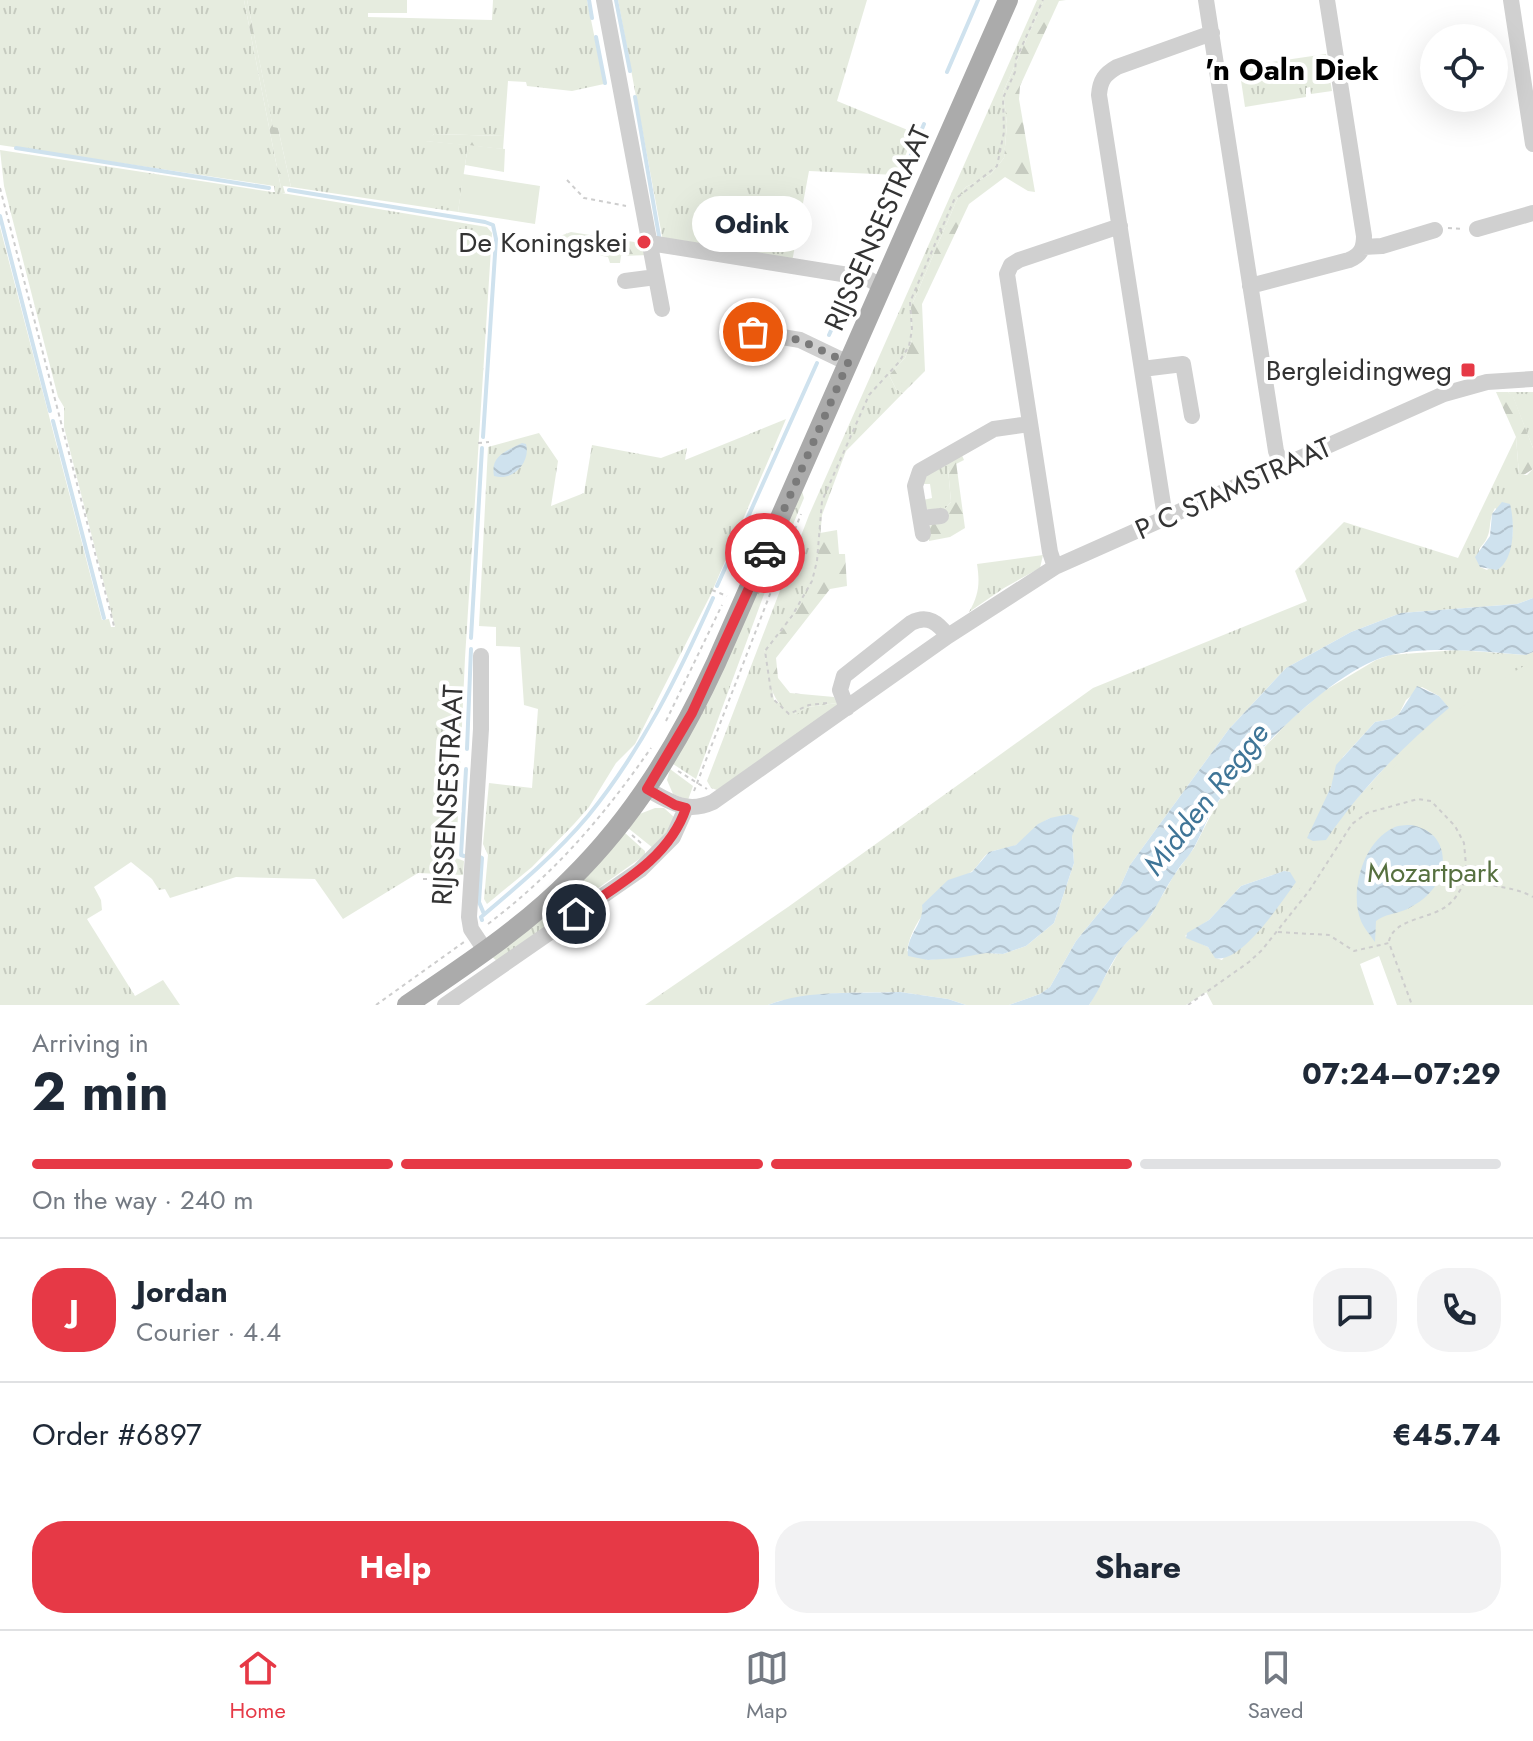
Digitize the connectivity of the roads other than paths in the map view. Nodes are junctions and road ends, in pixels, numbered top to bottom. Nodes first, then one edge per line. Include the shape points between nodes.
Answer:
1 (604, 0) edge
2 (1008, 0) edge
3 (1206, 0) edge
4 (1327, 0) edge
5 (1511, 0) edge
6 (1212, 33) junction
7 (1533, 144) edge
8 (1533, 213) edge
9 (1120, 226) junction
10 (1477, 229) road end
11 (1435, 230) road end
12 (650, 243) junction
13 (1363, 247) junction
14 (656, 277) junction
15 (625, 281) dead end
16 (1250, 286) junction
17 (882, 287) junction
18 (662, 309) dead end
19 (753, 332) dead end
20 (848, 363) junction
21 (1142, 369) junction
22 (1533, 379) edge
23 (1192, 416) dead end
24 (1029, 424) junction
25 (1282, 466) junction
26 (941, 516) dead end
27 (1165, 517) junction
28 (1055, 567) junction
29 (948, 636) junction
30 (481, 656) dead end
31 (845, 704) junction
32 (647, 789) junction
33 (686, 808) junction
34 (479, 943) junction
35 (407, 1005) edge
36 (445, 1005) edge

1 - 12 street
2 - 17 main road, RIJSSENSESTRAAT
3 - 6 street
4 - 13 street
5 - 7 street
6 - 9 street via 1117,67 1100,83
6 - 16 street
8 - 10 street
9 - 21 street
9 - 24 street via 1019,260 1009,269
11 - 13 street
12 - 14 street
12 - 17 street via 867,278
13 - 16 street via 1349,260
14 - 15 street
14 - 18 street
16 - 25 street
17 - 20 main road, RIJSSENSESTRAAT
19 - 20 street via 800,340
20 - 32 main road, RIJSSENSESTRAAT via 716,663 654,755
21 - 23 street via 1183,364
21 - 27 street
22 - 25 street, P C STAMSTRAAT via 1453,390
24 - 26 street via 994,429 922,468 915,482 922,526
24 - 28 street
25 - 27 street, P C STAMSTRAAT
27 - 28 street, P C STAMSTRAAT
28 - 29 street, P C STAMSTRAAT
29 - 31 street, P C STAMSTRAAT
29 - 31 street via 931,620 914,621 844,676 840,686
30 - 34 street, RIJSSENSESTRAAT via 469,917
31 - 33 street, P C STAMSTRAAT via 727,794 708,805
32 - 33 street
32 - 34 main road, RIJSSENSESTRAAT via 572,879 540,908
33 - 36 street via 673,837 648,863
34 - 35 main road, RIJSSENSESTRAAT

